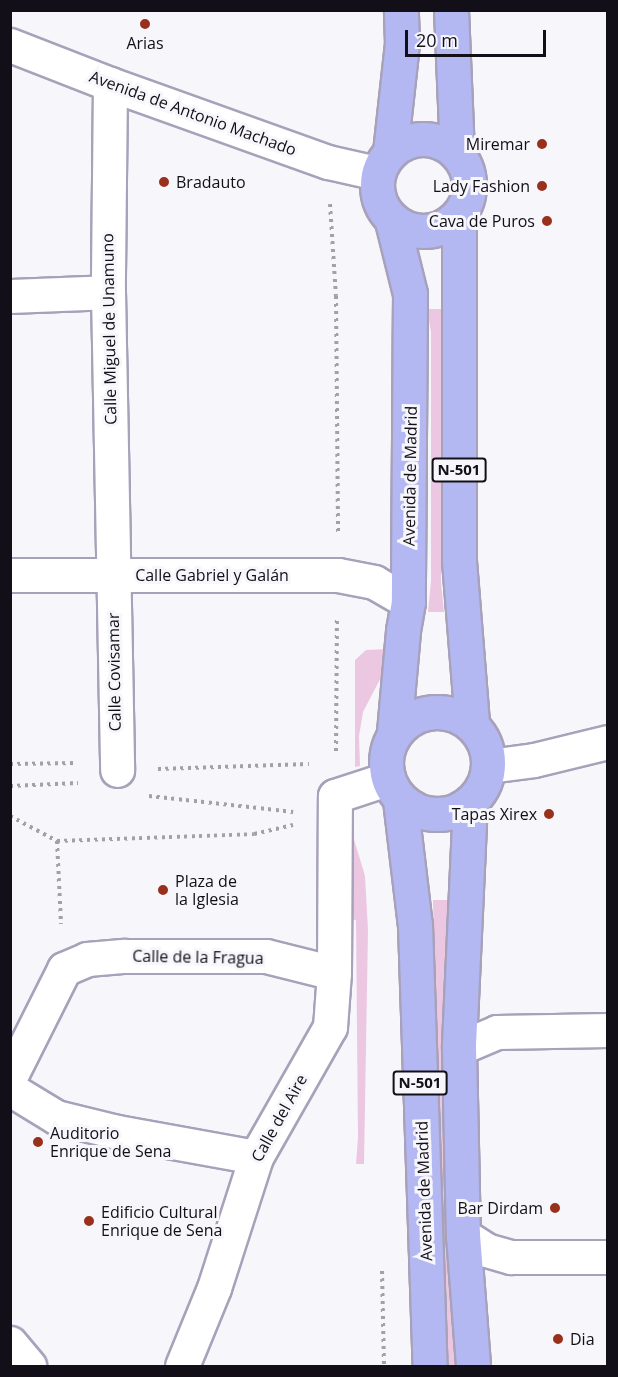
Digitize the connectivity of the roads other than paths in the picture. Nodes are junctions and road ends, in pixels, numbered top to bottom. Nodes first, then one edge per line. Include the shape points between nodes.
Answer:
1 (401, 10) edge
2 (451, 10) edge
3 (10, 45) edge
4 (110, 84) junction
5 (457, 154) junction
6 (384, 163) junction
7 (459, 216) junction
8 (392, 221) junction
9 (108, 292) junction
10 (10, 296) edge
11 (10, 574) edge
12 (112, 574) junction
13 (408, 602) junction
14 (472, 724) junction
15 (394, 732) junction
16 (608, 742) edge
17 (489, 766) junction
18 (117, 770) dead end
19 (394, 789) junction
20 (470, 802) junction
21 (334, 972) junction
22 (608, 1030) edge
23 (459, 1048) junction
24 (10, 1077) edge
25 (10, 1089) edge
26 (255, 1157) junction
27 (463, 1235) junction
28 (608, 1257) edge
29 (10, 1342) edge
30 (29, 1366) edge
31 (182, 1366) edge
32 (430, 1366) edge
33 (473, 1366) edge

1 - 6 highway, N-501 via 402,43
2 - 5 highway, N-501
3 - 4 street, Avenida de Antonio Machado
4 - 6 street, Avenida de Antonio Machado via 328,162
4 - 9 street, Calle Miguel de Unamuno
5 - 6 highway via 436,140 411,140
5 - 7 highway, N-501 via 466,168 469,185 467,201
6 - 8 highway, N-501 via 378,199
7 - 8 highway via 438,230 414,232
7 - 14 highway, N-501 via 459,561
8 - 13 highway, Avenida de Madrid / N-501 via 410,294
9 - 10 street
9 - 12 street, Calle Miguel de Unamuno
11 - 12 street, Calle Gabriel y Galán
12 - 13 street, Calle Gabriel y Galán via 338,575 374,582
12 - 18 street, Calle Covisamar
13 - 15 highway, Avenida de Madrid / N-501
14 - 15 highway via 446,711 417,714
14 - 17 highway, N-501 via 485,742
15 - 19 highway, N-501 via 385,755
16 - 17 street via 534,760
17 - 20 highway, N-501 via 483,785
19 - 20 highway via 422,812 447,813
19 - 21 street via 335,806
19 - 32 highway, Avenida de Madrid / N-501 via 415,925
20 - 23 highway, N-501
21 - 24 street, Calle de la Fragua via 266,956 87,958 64,969
21 - 26 street, Calle del Aire via 330,1027
22 - 23 street via 497,1032
23 - 27 highway, N-501
25 - 26 street via 56,1117
26 - 31 street, Calle del Aire via 214,1288
27 - 28 street via 486,1250 511,1257
27 - 33 highway, N-501
29 - 30 street

